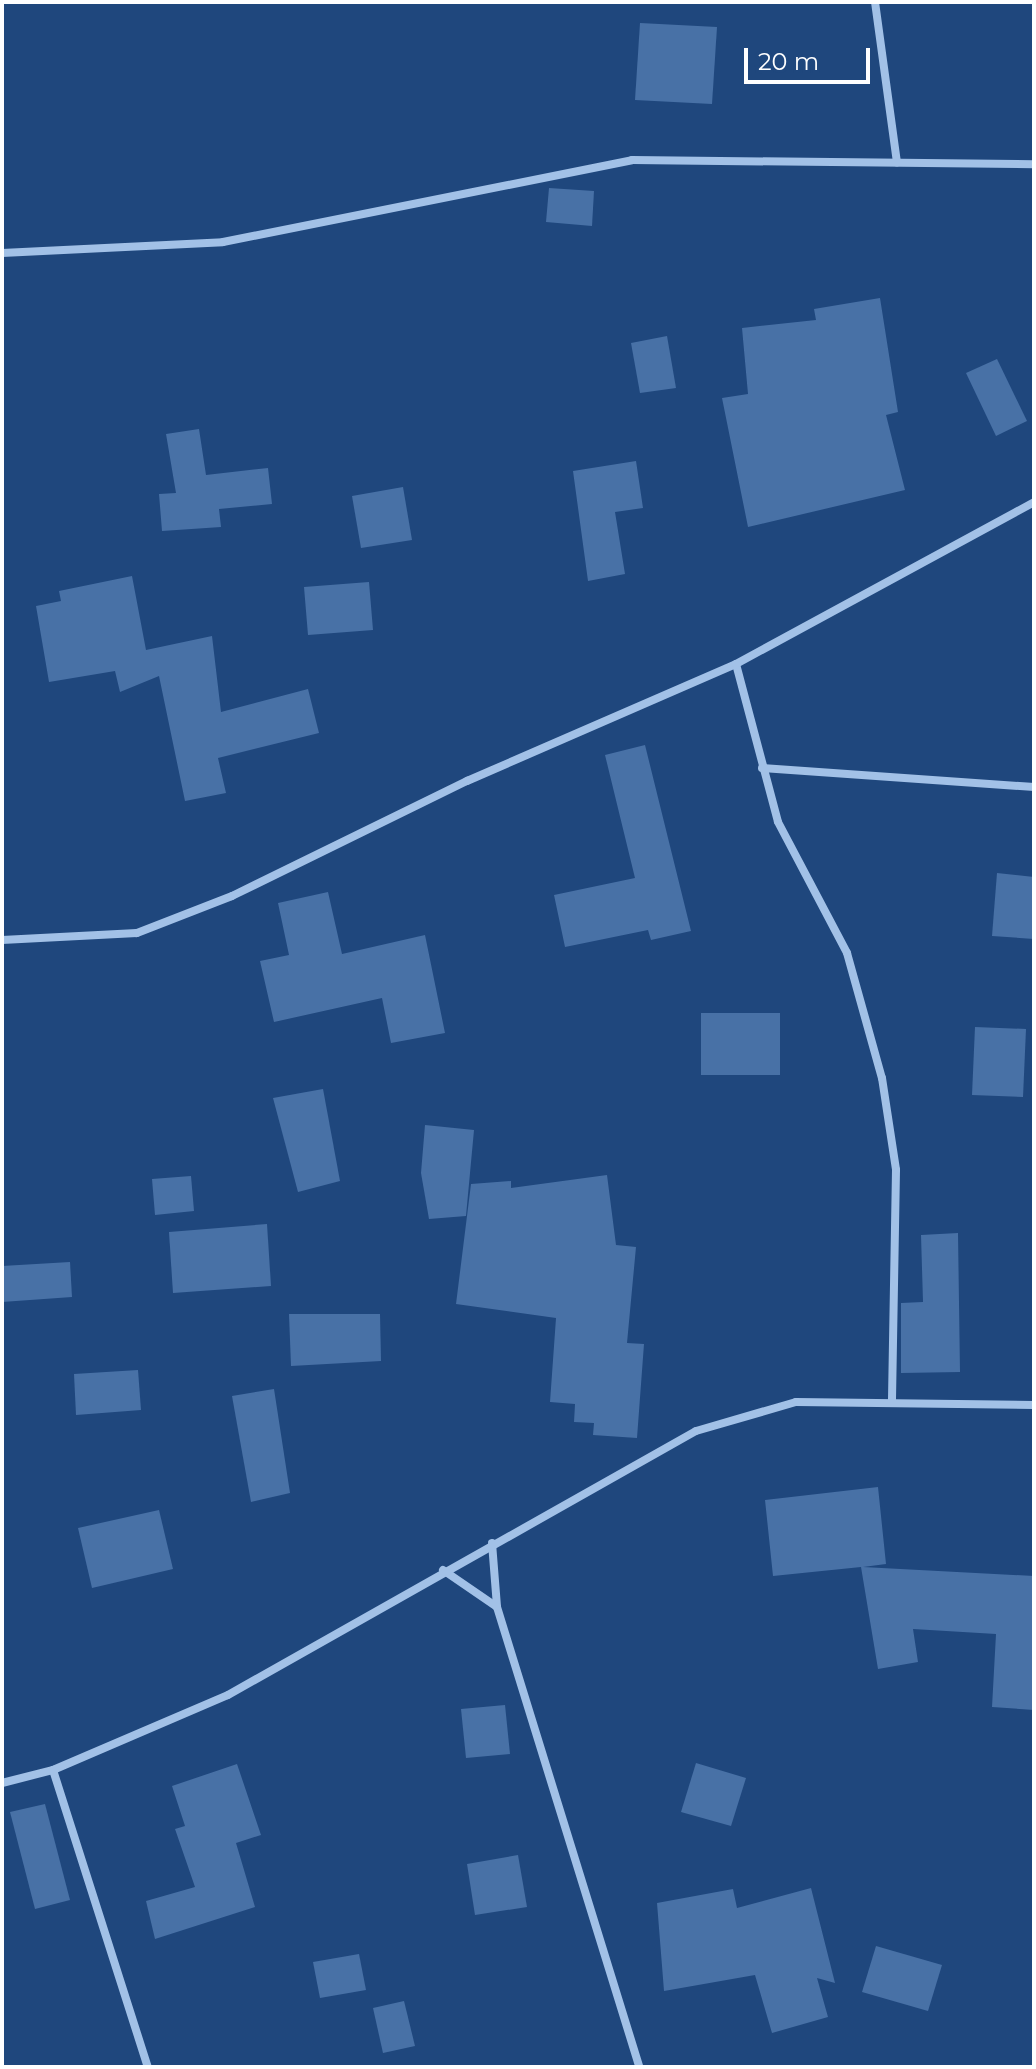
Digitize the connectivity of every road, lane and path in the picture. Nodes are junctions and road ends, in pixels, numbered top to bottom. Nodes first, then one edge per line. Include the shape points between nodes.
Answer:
1 (875, 2) edge
2 (897, 162) junction
3 (1034, 164) edge
4 (2, 253) edge
5 (1034, 502) edge
6 (736, 664) junction
7 (762, 768) junction
8 (1034, 787) edge
9 (2, 940) edge
10 (892, 1403) junction
11 (1034, 1405) edge
12 (492, 1543) junction
13 (443, 1570) junction
14 (497, 1607) junction
15 (53, 1770) junction
16 (2, 1783) edge
17 (148, 2067) edge
18 (639, 2067) edge

1 - 2 street
2 - 3 street
2 - 4 street via 632,160 223,242
5 - 6 street
6 - 7 street
6 - 9 street via 137,933
7 - 8 street
7 - 10 street via 778,822 847,953 882,1078 896,1170
10 - 11 street
10 - 12 street via 796,1402 696,1431
12 - 13 street
12 - 14 street
13 - 14 street
13 - 15 street via 228,1695
14 - 18 street
15 - 16 street
15 - 17 street

